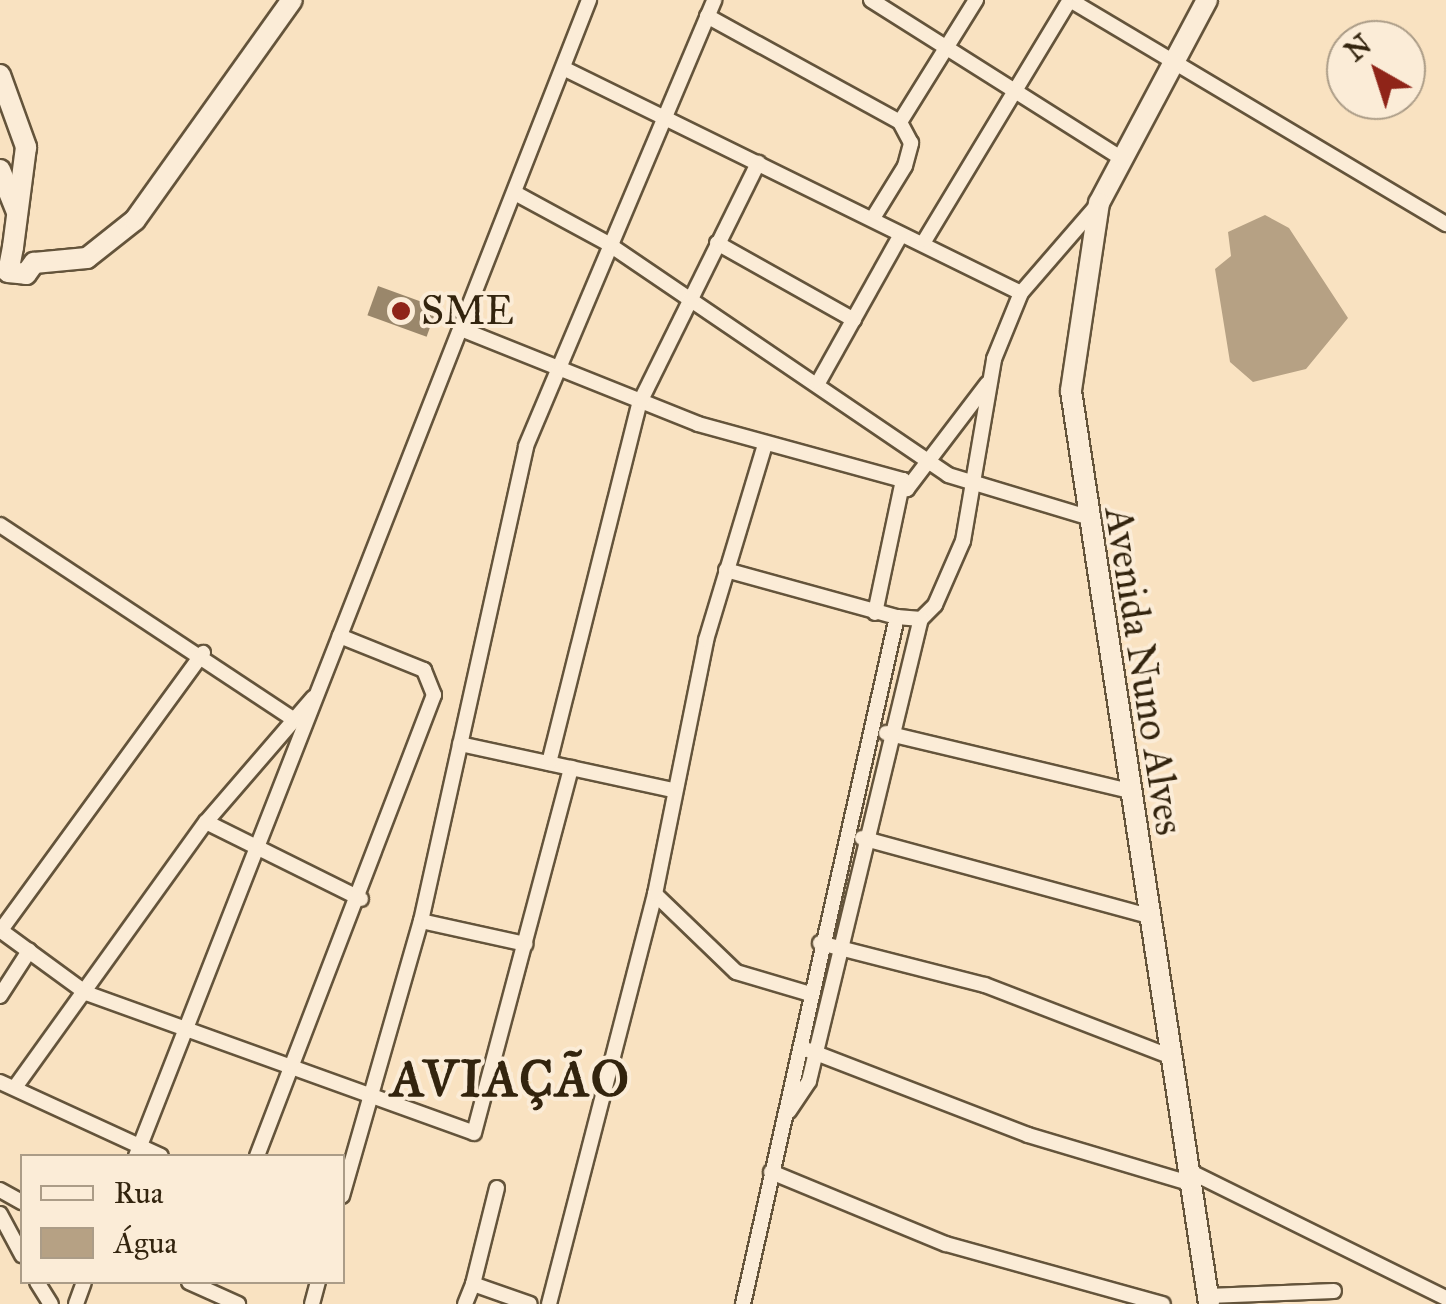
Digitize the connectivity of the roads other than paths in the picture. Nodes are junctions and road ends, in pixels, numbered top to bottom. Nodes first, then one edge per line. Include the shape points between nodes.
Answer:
1 (292, 0) edge
2 (589, 0) edge
3 (714, 0) edge
4 (871, 0) edge
5 (976, 0) edge
6 (1207, 0) edge
7 (708, 16) junction
8 (945, 47) junction
9 (1170, 64) junction
10 (564, 68) junction
11 (0, 74) edge
12 (1012, 92) junction
13 (663, 114) junction
14 (900, 122) junction
15 (1118, 157) junction
16 (758, 162) junction
17 (0, 170) edge
18 (515, 193) junction
19 (1099, 203) junction
20 (17, 212) junction
21 (873, 218) junction
22 (1446, 224) edge
23 (900, 236) junction
24 (924, 240) junction
25 (716, 242) junction
26 (607, 243) junction
27 (13, 248) junction
28 (34, 263) junction
29 (4, 276) edge
30 (1022, 292) junction
31 (688, 297) junction
32 (854, 320) junction
33 (460, 329) junction
34 (557, 363) junction
35 (818, 383) junction
36 (987, 384) junction
37 (640, 402) junction
38 (766, 445) junction
39 (924, 457) junction
40 (903, 480) junction
41 (976, 480) junction
42 (1084, 516) junction
43 (0, 525) edge
44 (726, 570) junction
45 (875, 613) junction
46 (897, 617) junction
47 (921, 619) junction
48 (340, 636) junction
49 (202, 653) junction
50 (318, 693) junction
51 (295, 720) junction
52 (874, 729) junction
53 (893, 736) junction
54 (460, 744) junction
55 (549, 763) junction
56 (572, 768) junction
57 (672, 790) junction
58 (1129, 791) junction
59 (206, 822) junction
60 (847, 835) junction
61 (867, 839) junction
62 (260, 856) junction
63 (656, 894) junction
64 (362, 899) junction
65 (1145, 915) junction
66 (421, 921) junction
67 (0, 930) edge
68 (820, 943) junction
69 (526, 944) junction
70 (840, 948) junction
71 (29, 951) junction
72 (86, 993) junction
73 (807, 993) junction
74 (0, 996) edge
75 (188, 1032) junction
76 (798, 1048) junction
77 (816, 1052) junction
78 (1172, 1057) junction
79 (295, 1069) junction
80 (8, 1084) edge
81 (374, 1096) junction
82 (789, 1110) junction
83 (138, 1152) edge
84 (258, 1154) edge
85 (771, 1172) junction
86 (1189, 1177) junction
87 (345, 1187) edge
88 (497, 1188) dead end
89 (0, 1214) edge
90 (20, 1251) edge
91 (191, 1284) edge
92 (473, 1284) junction
93 (1334, 1291) dead end
94 (1446, 1298) edge
95 (218, 1300) edge
96 (1208, 1300) edge
97 (238, 1304) edge
98 (464, 1304) edge
99 (530, 1304) edge
100 (549, 1304) edge
101 (743, 1304) edge
102 (1162, 1304) edge

1 - 28 street via 134,220 87,258
2 - 10 street
3 - 7 street
4 - 8 street
5 - 8 street
6 - 9 street, Avenida Nuno Alves
7 - 13 street
7 - 14 street
8 - 12 street
8 - 14 street
9 - 12 street via 1070,0
9 - 15 street, Avenida Nuno Alves
9 - 22 street
10 - 13 street
10 - 18 street
11 - 20 street via 26,146
12 - 15 street
12 - 24 street
13 - 16 street
13 - 26 street
14 - 21 street via 912,143
15 - 19 street, Avenida Nuno Alves
16 - 21 street
16 - 25 street
17 - 20 street
18 - 26 street
18 - 33 street
19 - 30 street
19 - 42 street, Avenida Nuno Alves via 1073,340
20 - 27 street
21 - 23 street
23 - 24 street
23 - 32 street
24 - 30 street
25 - 31 street
25 - 32 street
26 - 31 street
26 - 34 street
27 - 28 street via 25,248
27 - 29 street
28 - 29 street via 26,274
30 - 36 street
31 - 35 street
31 - 37 street
32 - 35 street
33 - 34 street
33 - 48 street
34 - 37 street
34 - 54 street via 526,446
35 - 39 street
36 - 39 street
36 - 41 street
37 - 38 street
37 - 55 street
38 - 40 street
38 - 44 street
39 - 40 street via 912,486
39 - 41 street
40 - 45 street
41 - 42 street
41 - 47 street via 946,590
42 - 58 street, Avenida Nuno Alves
43 - 49 street
44 - 45 street
44 - 57 street
45 - 46 street
46 - 47 street
46 - 52 street
47 - 53 street
48 - 50 street
48 - 64 street via 424,670 434,686
49 - 51 street
49 - 67 street
50 - 51 street
50 - 62 street
51 - 59 street
52 - 53 street
52 - 60 street
53 - 58 street
53 - 61 street
54 - 55 street
54 - 66 street
55 - 56 street
56 - 57 street
56 - 69 street
57 - 63 street
58 - 65 street, Avenida Nuno Alves
59 - 62 street
59 - 72 street
60 - 61 street
60 - 68 street
61 - 65 street
61 - 70 street
62 - 64 street
62 - 75 street
63 - 73 street via 736,972
63 - 100 street
64 - 79 street
65 - 78 street, Avenida Nuno Alves
66 - 69 street
66 - 81 street
67 - 71 street
68 - 70 street
68 - 73 street
69 - 81 street via 478,1130
70 - 77 street
70 - 78 street via 985,985
71 - 72 street
71 - 74 street
72 - 75 street
72 - 80 street
73 - 76 street
75 - 79 street
75 - 83 street
76 - 77 street
76 - 82 street
77 - 82 street
77 - 86 street via 1028,1135
78 - 86 street, Avenida Nuno Alves
79 - 81 street
79 - 84 street
80 - 83 street
81 - 87 street
82 - 85 street
85 - 101 street
85 - 102 street via 946,1244
86 - 94 street
86 - 96 street, Avenida Nuno Alves
88 - 92 street
89 - 90 street
91 - 95 street
92 - 98 street
92 - 99 street
93 - 96 street
95 - 97 street

